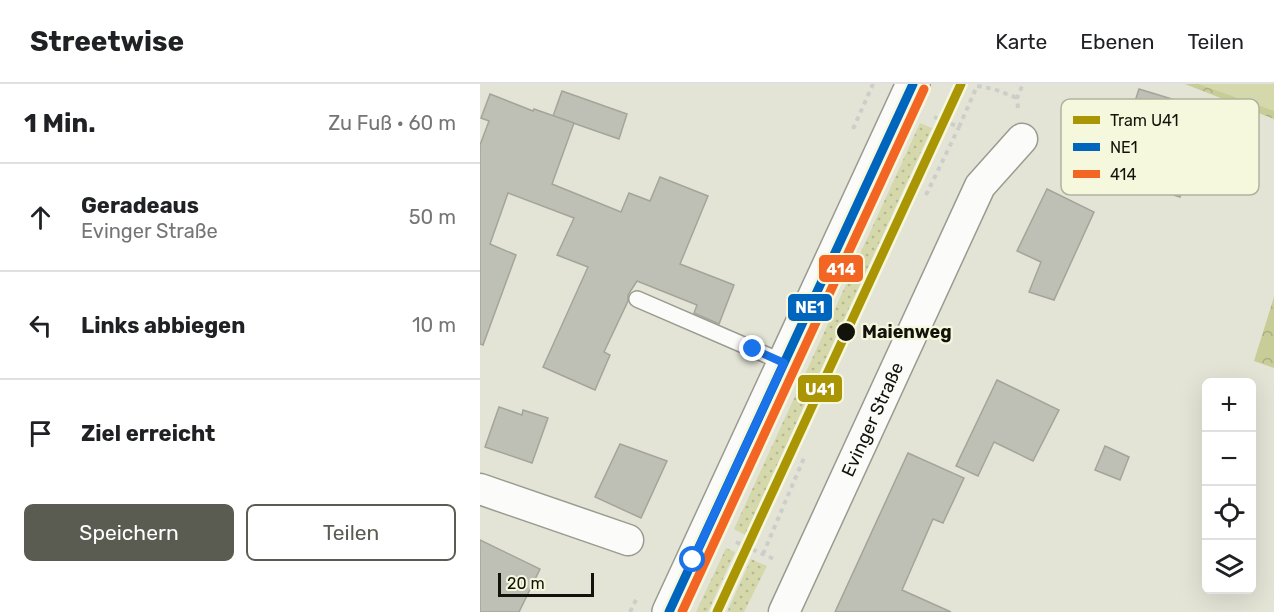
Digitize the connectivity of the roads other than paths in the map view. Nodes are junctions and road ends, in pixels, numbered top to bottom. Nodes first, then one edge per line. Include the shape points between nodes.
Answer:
1 (913, 84) edge
2 (1022, 139) dead end
3 (637, 299) dead end
4 (784, 363) junction
5 (480, 489) edge
6 (628, 540) dead end
7 (669, 612) edge
8 (784, 612) edge

1 - 4 main road
2 - 8 street, Evinger Straße via 980,186
3 - 4 lane
4 - 7 main road
5 - 6 street

